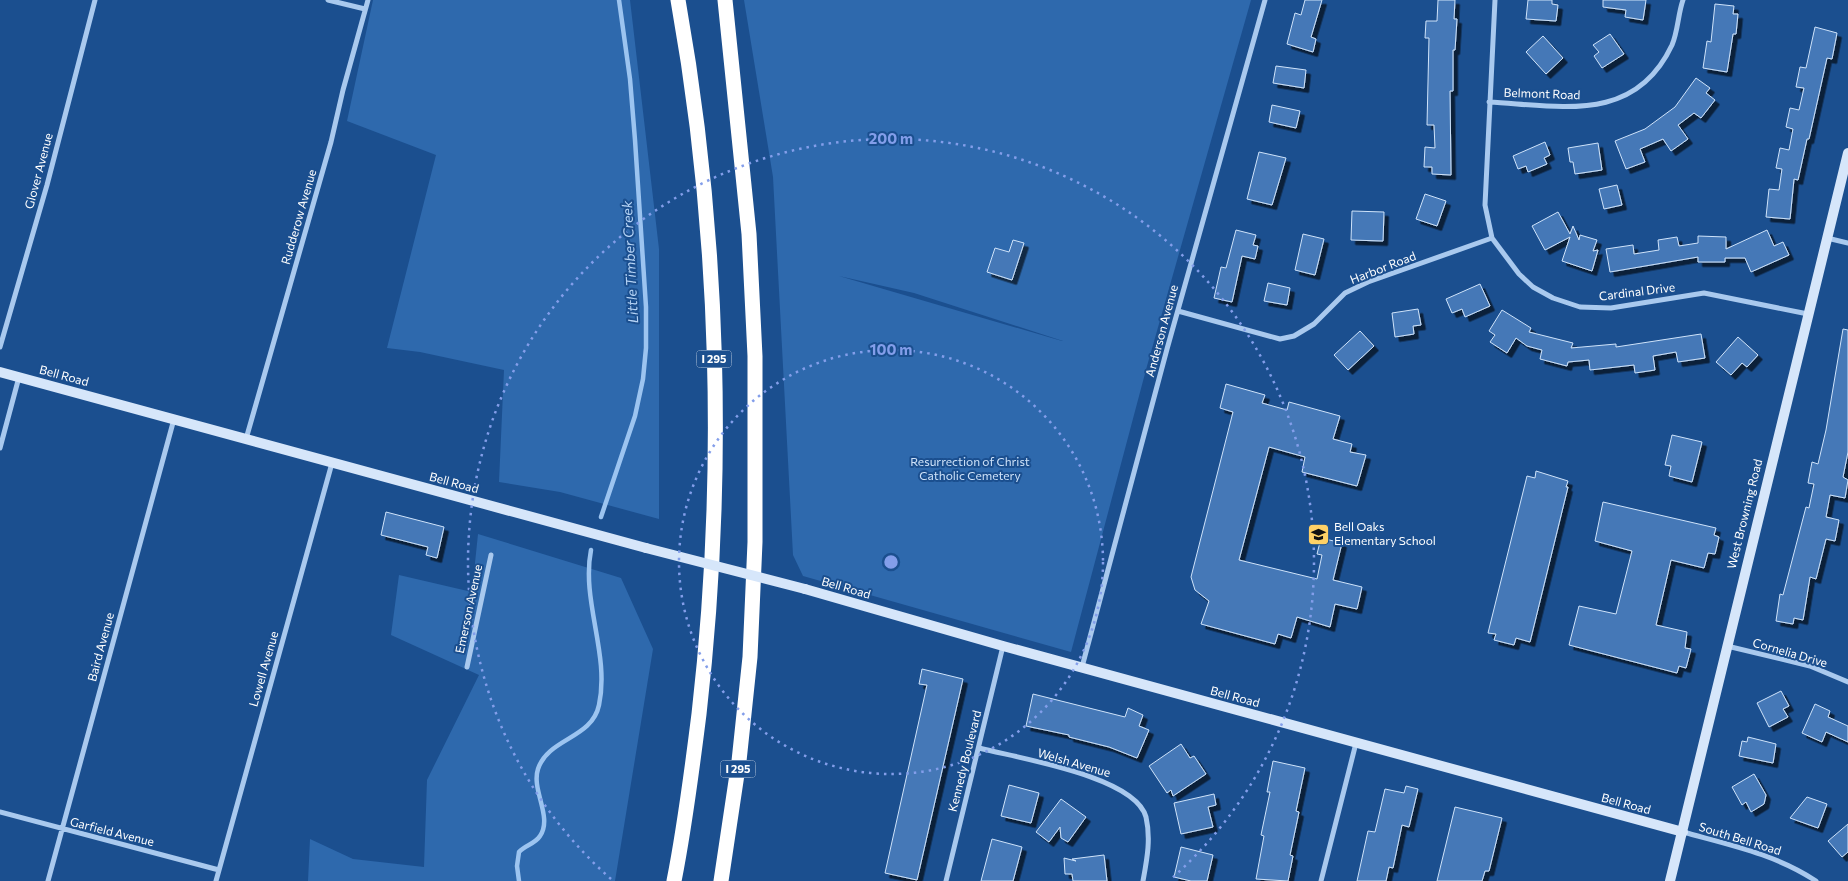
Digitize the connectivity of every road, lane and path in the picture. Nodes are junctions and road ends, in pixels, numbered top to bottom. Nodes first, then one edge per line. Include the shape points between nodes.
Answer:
1 (95, 0) edge
2 (328, 0) edge
3 (368, 0) edge
4 (678, 0) edge
5 (716, 0) edge
6 (725, 0) edge
7 (1265, 0) edge
8 (1495, 0) edge
9 (1683, 0) edge
10 (365, 9) junction
11 (734, 93) junction
12 (1489, 102) junction
13 (1848, 153) edge
14 (1492, 238) junction
15 (1827, 238) junction
16 (1848, 243) edge
17 (1178, 311) junction
18 (1808, 314) junction
19 (0, 347) edge
20 (0, 372) edge
21 (19, 377) junction
22 (174, 419) junction
23 (246, 439) junction
24 (0, 448) edge
25 (332, 463) junction
26 (491, 556) dead end
27 (1003, 646) junction
28 (1726, 646) junction
29 (467, 667) dead end
30 (1082, 668) junction
31 (1848, 682) edge
32 (1356, 743) junction
33 (979, 748) junction
34 (0, 812) edge
35 (61, 829) junction
36 (1683, 832) junction
37 (219, 870) junction
38 (48, 881) edge
39 (216, 881) edge
40 (674, 881) edge
41 (721, 881) edge
42 (946, 881) edge
43 (1143, 881) edge
44 (1321, 881) edge
45 (1670, 881) edge
46 (1816, 881) edge

1 - 19 street, Glover Avenue
2 - 10 street
3 - 10 street, Rudderow Avenue
4 - 40 highway, I 295 via 706,223 714,364 714,466 704,669 688,802
5 - 11 highway, I 295
6 - 11 highway
7 - 17 street, Anderson Avenue
8 - 12 street, Cardinal Drive
9 - 12 street, Belmont Road via 1673,42 1663,62 1628,96 1607,103 1572,107
10 - 23 street, Rudderow Avenue via 331,142
11 - 41 highway, I 295 via 749,234 755,356 755,542 744,718
12 - 14 street, Cardinal Drive via 1485,205
13 - 15 street, West Browning Road
14 - 17 street, Harbor Road via 1345,293 1314,324 1294,336 1280,339
14 - 18 street, Cardinal Drive via 1533,287 1580,307 1612,308 1704,294
15 - 16 street
15 - 18 street, West Browning Road
17 - 30 street, Anderson Avenue
18 - 28 street, West Browning Road
20 - 21 street, Bell Road
21 - 22 street, Bell Road
21 - 24 street
22 - 23 street, Bell Road
22 - 35 street, Baird Avenue
23 - 25 street, Bell Road
25 - 27 street, Bell Road, bridge via 806,589
25 - 37 street, Lowell Avenue
26 - 29 street, Emerson Avenue
27 - 30 street, Bell Road
27 - 33 street, Kennedy Boulevard
28 - 31 street, Cornelia Drive via 1810,666
28 - 36 street, West Browning Road
30 - 32 street, Bell Road
32 - 36 street, Bell Road
32 - 44 street
33 - 42 street, Kennedy Boulevard
33 - 43 street, Welsh Avenue via 1096,778 1121,788 1139,802 1146,816 1149,844
34 - 35 street, Garfield Avenue
35 - 37 street, Garfield Avenue
35 - 38 street, Baird Avenue
36 - 45 street, West Browning Road
36 - 46 street, South Bell Road via 1748,849 1794,866
37 - 39 street, Lowell Avenue

